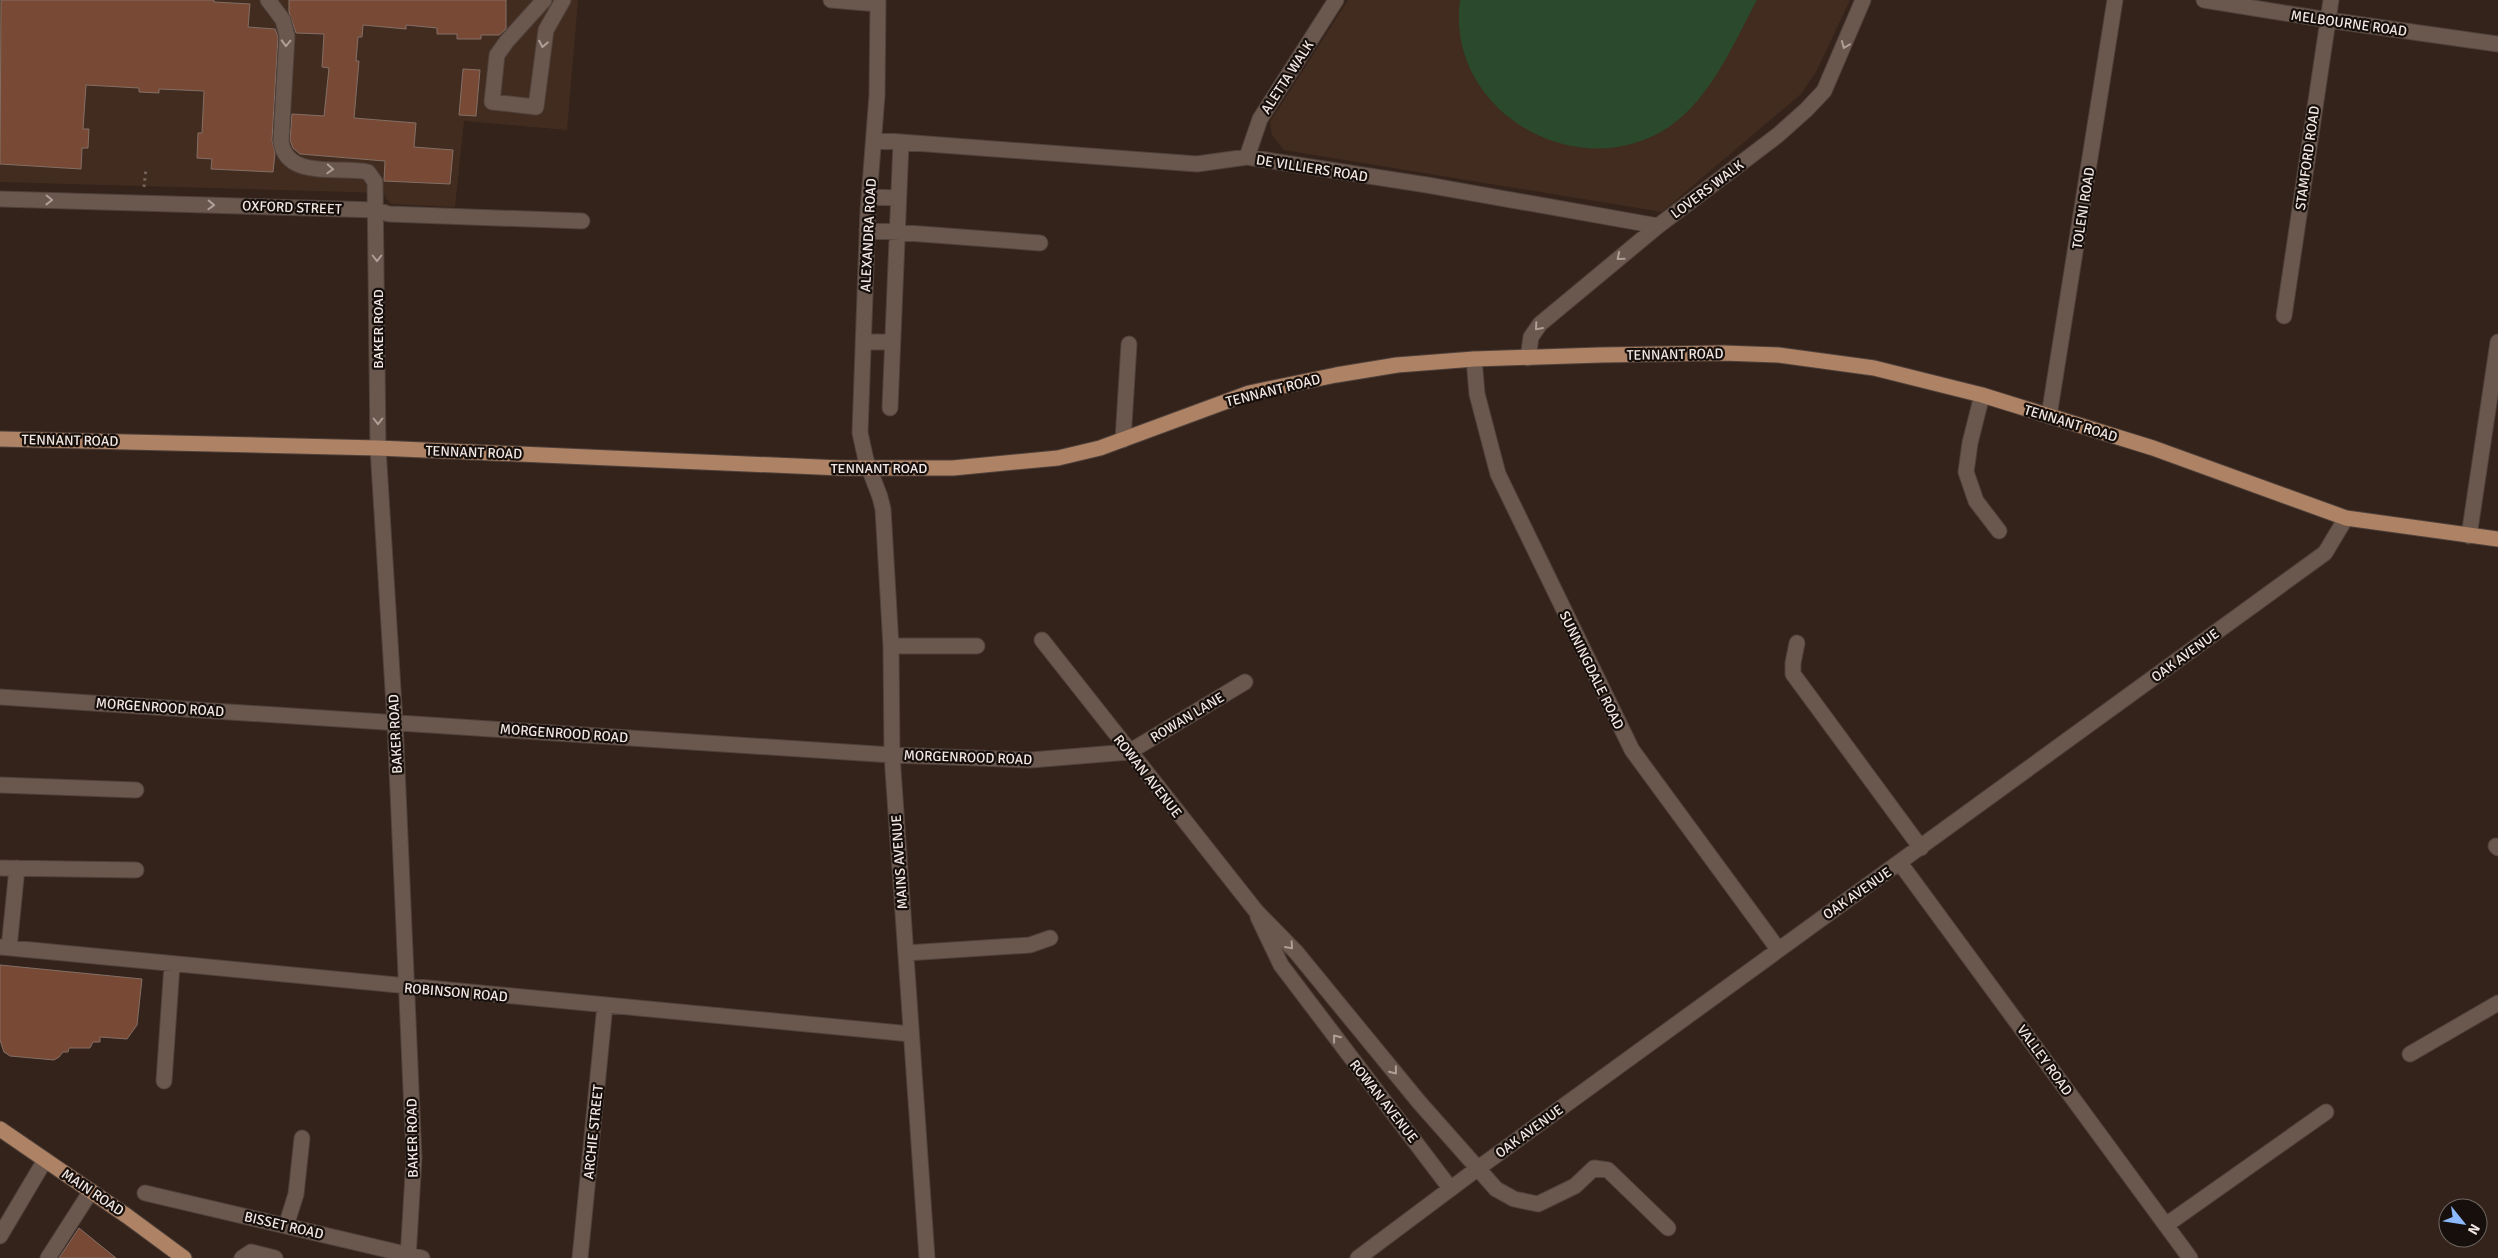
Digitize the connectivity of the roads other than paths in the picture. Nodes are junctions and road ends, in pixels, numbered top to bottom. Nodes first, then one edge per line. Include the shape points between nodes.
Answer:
1 (268, 0) edge
2 (544, 0) edge
3 (563, 0) edge
4 (831, 0) edge
5 (1336, 0) edge
6 (1863, 0) edge
7 (2115, 0) edge
8 (2204, 0) edge
9 (2331, 0) edge
10 (878, 2) edge
11 (2328, 20) junction
12 (2496, 44) edge
13 (874, 140) junction
14 (901, 143) junction
15 (1247, 157) junction
16 (870, 197) junction
17 (898, 198) junction
18 (0, 199) edge
19 (377, 210) junction
20 (582, 221) dead end
21 (1658, 226) junction
22 (868, 230) junction
23 (896, 232) junction
24 (1040, 243) dead end
25 (2284, 316) dead end
26 (863, 342) junction
27 (892, 342) junction
28 (2498, 342) edge
29 (1129, 344) dead end
30 (1474, 358) junction
31 (1528, 358) junction
32 (1982, 395) junction
33 (890, 408) dead end
34 (2049, 416) junction
35 (2491, 438) edge
36 (0, 439) edge
37 (1123, 440) junction
38 (378, 448) junction
39 (869, 469) junction
40 (2346, 518) junction
41 (1999, 531) dead end
42 (2469, 536) junction
43 (2498, 540) edge
44 (1042, 640) dead end
45 (1797, 643) dead end
46 (891, 646) junction
47 (977, 646) dead end
48 (1246, 682) dead end
49 (0, 697) edge
50 (395, 722) junction
51 (1128, 752) junction
52 (892, 755) junction
53 (0, 785) edge
54 (136, 790) dead end
55 (1921, 848) junction
56 (1900, 863) junction
57 (0, 868) edge
58 (17, 868) junction
59 (136, 870) dead end
60 (1256, 911) junction
61 (1050, 938) dead end
62 (4, 948) edge
63 (1778, 949) junction
64 (906, 953) junction
65 (172, 965) junction
66 (406, 987) junction
67 (2498, 1003) edge
68 (605, 1005) junction
69 (912, 1034) junction
70 (2410, 1054) dead end
71 (164, 1081) dead end
72 (2326, 1112) dead end
73 (0, 1129) edge
74 (302, 1138) dead end
75 (45, 1160) junction
76 (1477, 1169) junction
77 (1450, 1188) junction
78 (91, 1191) junction
79 (145, 1193) dead end
80 (2166, 1225) junction
81 (286, 1226) junction
82 (1668, 1228) dead end
83 (0, 1236) edge
84 (413, 1257) edge
85 (48, 1258) edge
86 (184, 1258) edge
87 (242, 1258) edge
88 (275, 1258) edge
89 (580, 1258) edge
90 (927, 1258) edge
91 (1358, 1258) edge
92 (2190, 1258) edge

1 -> 19 street, BAKER ROAD via 283,20 287,36 281,141 284,154 292,163 303,167 368,172 375,182
3 -> 2 street via 546,30 536,107 492,102 497,55
4 - 10 street
5 - 15 street, ALETTA WALK via 1260,118
6 -> 21 street, LOVERS WALK via 1824,91 1778,135
7 - 34 street, TOLENI ROAD
8 - 11 street, MELBOURNE ROAD
9 - 11 street, STAMFORD ROAD
10 - 13 street, ALEXANDRA ROAD
11 - 12 street, MELBOURNE ROAD
11 - 25 street, STAMFORD ROAD
13 - 14 street, DE VILLIERS ROAD
13 - 16 street, ALEXANDRA ROAD
14 - 15 street, DE VILLIERS ROAD via 1197,164
14 - 17 street
15 - 21 street, DE VILLIERS ROAD
16 - 17 street
16 - 22 street, ALEXANDRA ROAD
17 - 23 street
18 -> 19 street, OXFORD STREET
19 - 20 street, OXFORD STREET via 389,214
19 -> 38 street, BAKER ROAD
21 -> 31 street, LOVERS WALK via 1540,324 1531,337
22 - 23 street
22 - 26 street, ALEXANDRA ROAD
23 - 24 street
23 - 27 street
26 - 27 street
26 - 39 street, ALEXANDRA ROAD via 860,434
27 - 33 street
28 - 35 street
29 - 37 street
30 - 31 main road, TENNANT ROAD
30 - 37 main road, TENNANT ROAD via 1397,365 1280,386 1242,396
30 - 63 street, SUNNINGDALE ROAD via 1477,394 1498,474 1632,750
31 - 32 main road, TENNANT ROAD via 1778,355 1874,368
32 - 34 main road, TENNANT ROAD
32 - 41 street via 1966,472 1976,501
34 - 40 main road, TENNANT ROAD via 2153,448
35 - 42 street
36 - 38 main road, TENNANT ROAD
37 - 39 main road, TENNANT ROAD via 1058,458 953,468
38 - 39 main road, TENNANT ROAD
38 - 50 street, BAKER ROAD
39 - 46 street, MAINS AVENUE via 882,500
40 - 42 main road, TENNANT ROAD
40 - 55 street, OAK AVENUE via 2325,553
42 - 43 main road, TENNANT ROAD
44 - 51 street, ROWAN AVENUE
45 - 55 street via 1793,674
46 - 47 street
46 - 52 street, MAINS AVENUE
48 - 51 street, ROWAN LANE
49 - 50 street, MORGENROOD ROAD
50 - 52 street, MORGENROOD ROAD
50 - 66 street, BAKER ROAD
51 - 52 street, MORGENROOD ROAD via 1030,760
51 - 60 street, ROWAN AVENUE
52 - 64 street, MAINS AVENUE
53 - 54 street
55 - 56 street, OAK AVENUE
56 - 63 street, OAK AVENUE
56 - 80 street, VALLEY ROAD
57 - 58 street
58 - 59 street
58 - 62 street
60 -> 76 street, ROWAN AVENUE via 1296,952
77 -> 60 street, ROWAN AVENUE via 1280,965
61 - 64 street via 1030,945
62 - 65 street, ROBINSON ROAD
63 - 76 street, OAK AVENUE
64 - 69 street, MAINS AVENUE
65 - 66 street, ROBINSON ROAD
65 - 71 street
66 - 68 street, ROBINSON ROAD
66 - 84 street, BAKER ROAD via 414,1158
67 - 70 street
68 - 69 street, ROBINSON ROAD
68 - 89 street, ARCHIE STREET
69 - 90 street, MAINS AVENUE
72 - 80 street
73 - 75 main road, MAIN ROAD
74 - 81 street via 296,1194
75 - 78 main road, MAIN ROAD
75 - 83 street
76 - 77 street, OAK AVENUE
76 - 82 street, ROWAN AVENUE via 1496,1189 1514,1199 1538,1204 1575,1186 1594,1168 1608,1170
77 - 91 street, OAK AVENUE
78 - 85 street
78 - 86 main road, MAIN ROAD
79 - 81 street, BISSET ROAD
80 - 92 street, VALLEY ROAD
81 - 84 street, BISSET ROAD
87 - 88 street via 251,1252

